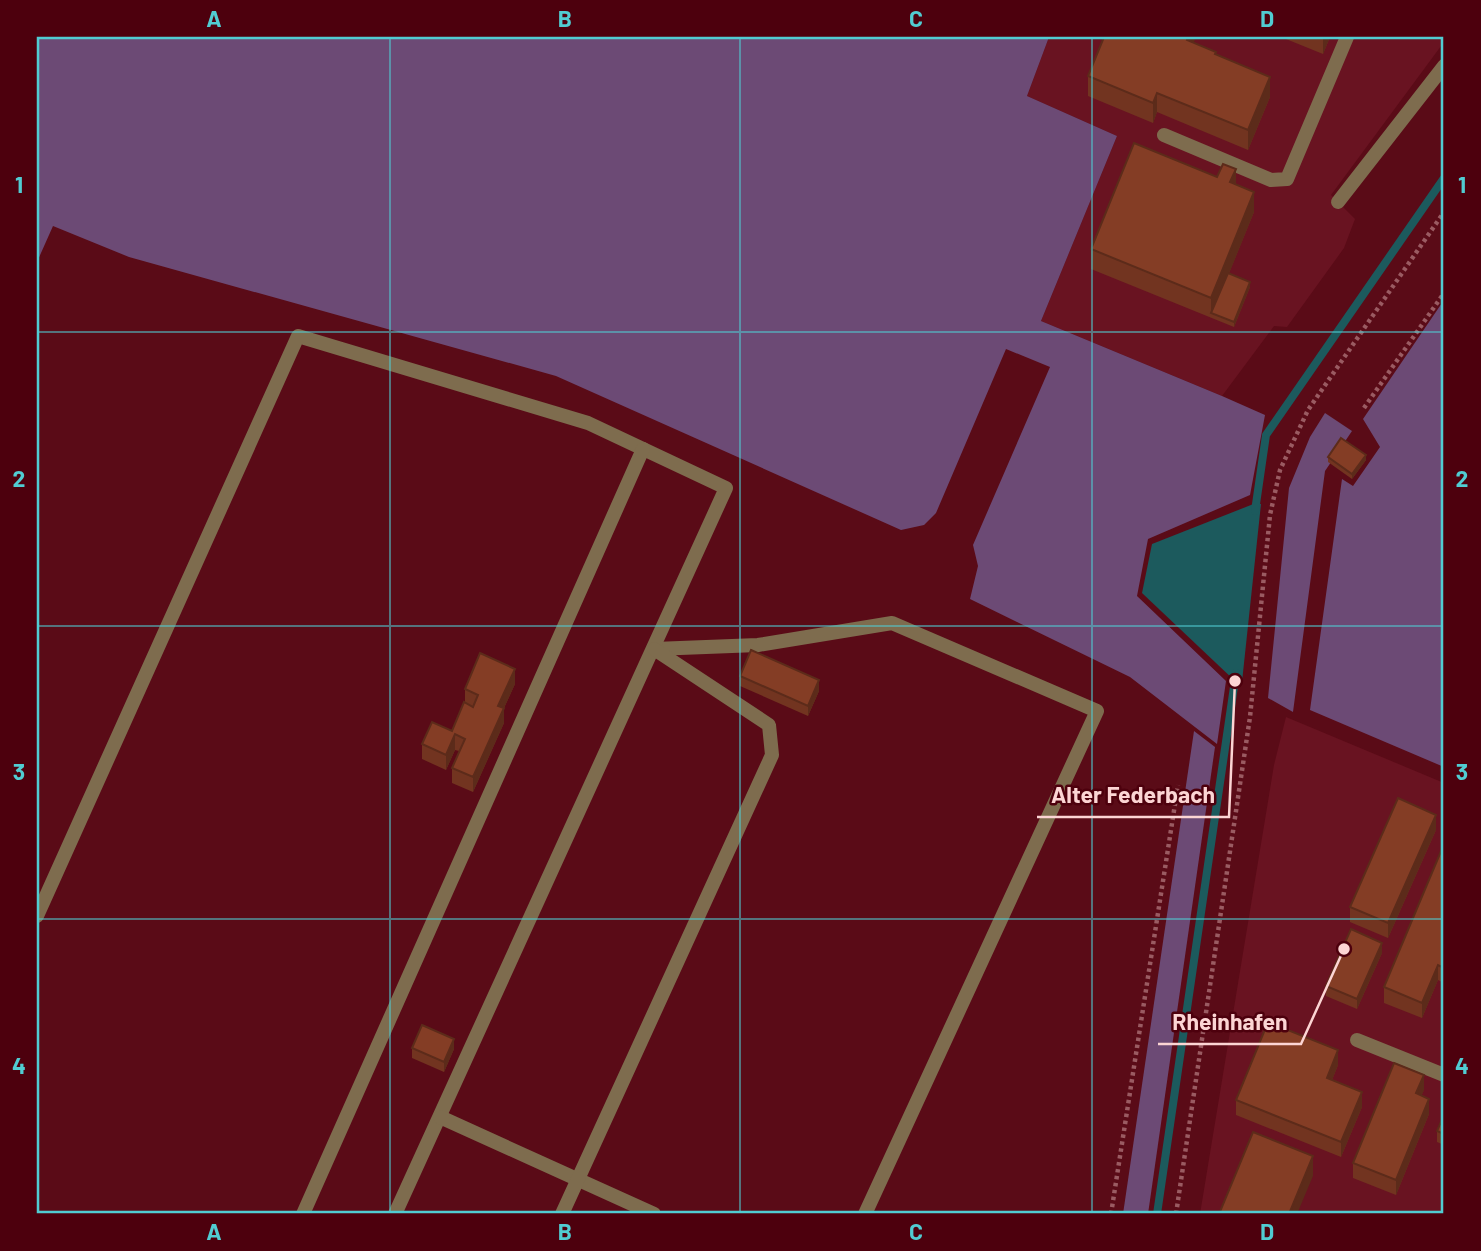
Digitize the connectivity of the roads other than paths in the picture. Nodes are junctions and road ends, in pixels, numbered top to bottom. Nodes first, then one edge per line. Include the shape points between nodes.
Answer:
1 (1347, 37) edge
2 (1444, 66) edge
3 (1164, 135) dead end
4 (1338, 202) dead end
5 (643, 449) junction
6 (654, 649) junction
7 (37, 916) edge
8 (1357, 1040) dead end
9 (1444, 1074) edge
10 (440, 1116) junction
11 (577, 1180) junction
12 (303, 1214) edge
13 (395, 1214) edge
14 (562, 1214) edge
15 (654, 1214) edge
16 (865, 1214) edge

1 - 3 lane via 1287,179 1271,180
2 - 4 lane
5 - 6 lane via 726,488
5 - 7 lane via 588,423 298,336
5 - 12 lane
6 - 10 lane
6 - 11 lane via 769,725 772,755
6 - 16 lane via 758,645 892,623 1097,711
8 - 9 lane
10 - 11 lane
10 - 13 lane
11 - 14 lane
11 - 15 lane

